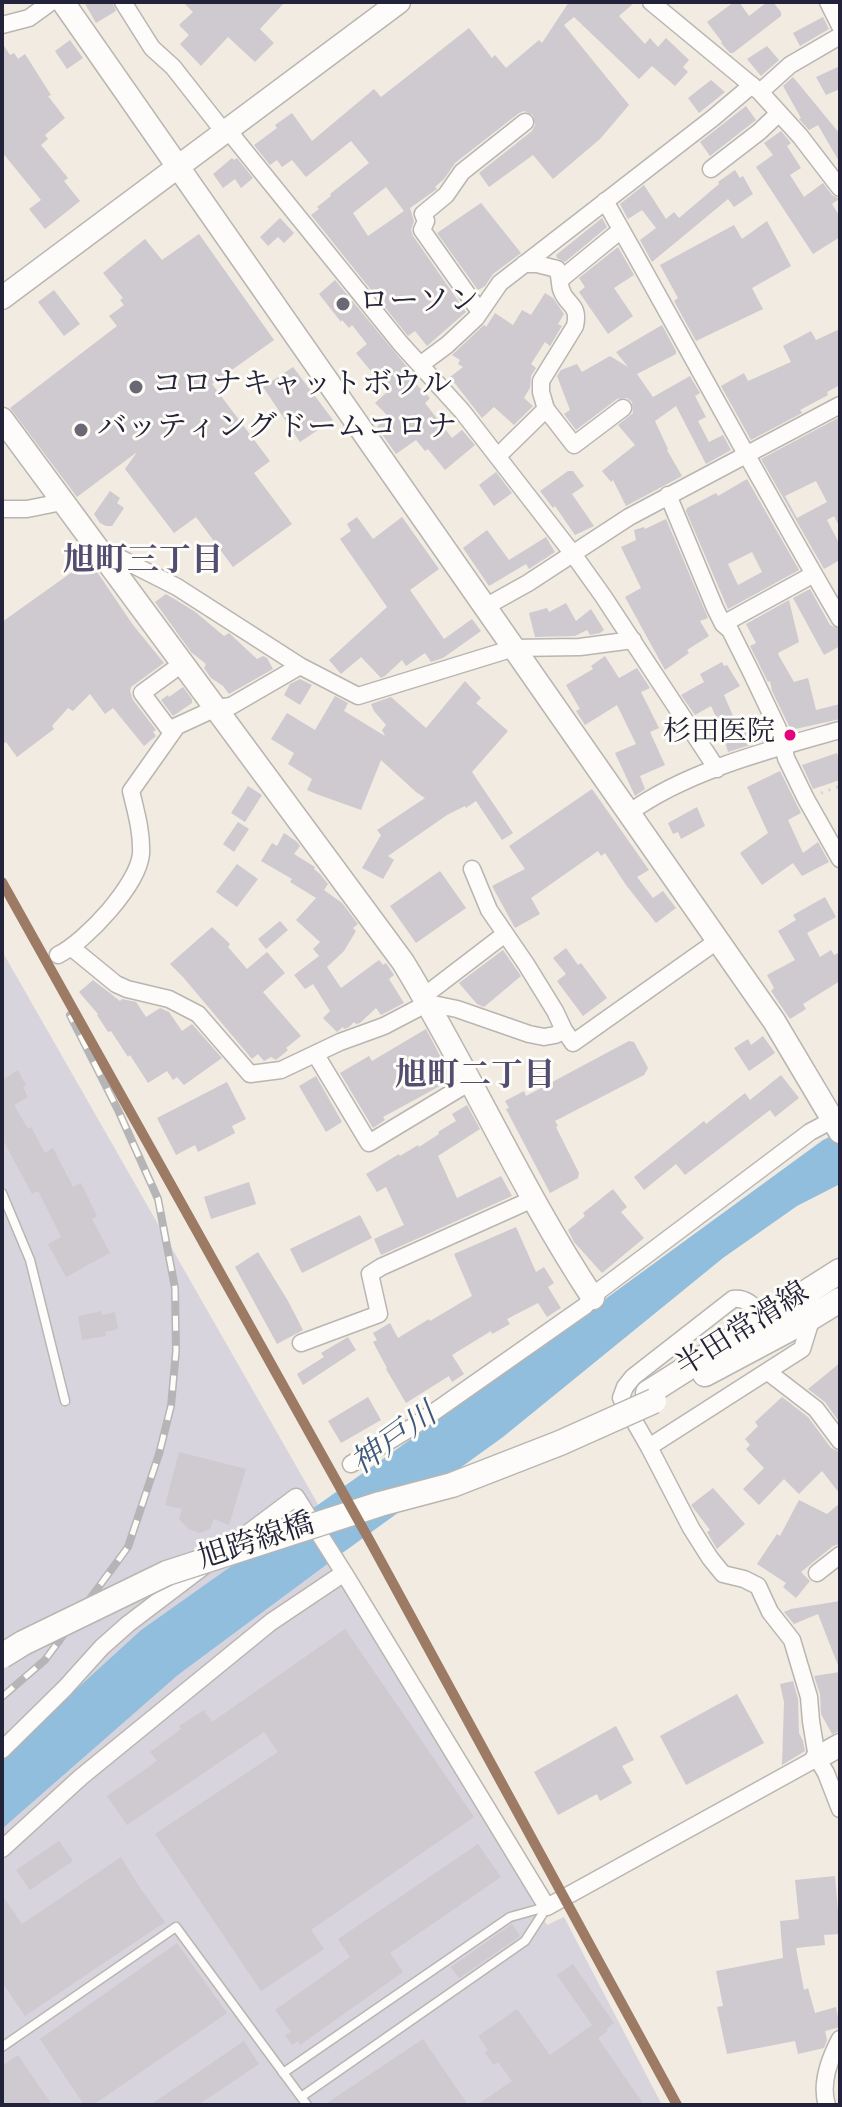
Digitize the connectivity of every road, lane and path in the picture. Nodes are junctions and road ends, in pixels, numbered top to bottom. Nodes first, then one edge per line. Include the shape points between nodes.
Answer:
1 (51, 2) edge
2 (63, 2) edge
3 (123, 2) edge
4 (399, 2) edge
5 (651, 2) edge
6 (828, 2) edge
7 (2, 25) edge
8 (840, 26) edge
9 (840, 36) edge
10 (756, 88) junction
11 (779, 113) junction
12 (525, 122) dead end
13 (225, 130) junction
14 (177, 167) junction
15 (711, 169) dead end
16 (840, 188) edge
17 (605, 201) junction
18 (621, 230) junction
19 (524, 264) junction
20 (561, 279) junction
21 (2, 298) edge
22 (480, 312) junction
23 (420, 365) junction
24 (840, 405) edge
25 (623, 408) dead end
26 (546, 409) junction
27 (2, 419) edge
28 (746, 455) junction
29 (498, 456) junction
30 (668, 495) junction
31 (62, 502) junction
32 (2, 509) edge
33 (95, 546) junction
34 (573, 554) junction
35 (814, 574) junction
36 (485, 607) junction
37 (840, 619) edge
38 (723, 624) junction
39 (633, 640) junction
40 (514, 648) junction
41 (183, 663) junction
42 (300, 666) junction
43 (216, 708) junction
44 (840, 730) edge
45 (172, 733) junction
46 (783, 746) junction
47 (717, 769) junction
48 (840, 786) edge
49 (806, 799) junction
50 (629, 813) junction
51 (840, 859) edge
52 (472, 869) dead end
53 (505, 934) junction
54 (717, 941) junction
55 (426, 999) junction
56 (564, 1030) junction
57 (316, 1055) junction
58 (470, 1082) junction
59 (837, 1122) edge
60 (2, 1193) edge
61 (533, 1199) junction
62 (840, 1271) edge
63 (593, 1298) junction
64 (840, 1300) edge
65 (812, 1317) junction
66 (765, 1319) junction
67 (301, 1343) dead end
68 (768, 1372) junction
69 (651, 1397) junction
70 (65, 1401) dead end
71 (840, 1441) edge
72 (649, 1447) junction
73 (351, 1464) dead end
74 (840, 1555) edge
75 (344, 1573) junction
76 (817, 1573) dead end
77 (2, 1645) edge
78 (2, 1656) edge
79 (840, 1745) edge
80 (2, 1750) edge
81 (817, 1758) junction
82 (840, 1809) edge
83 (2, 1849) edge
84 (547, 1907) junction
85 (840, 2039) edge
86 (2, 2047) edge
87 (283, 2073) junction
88 (304, 2101) edge
89 (827, 2105) edge

1 - 7 street via 29,18
2 - 14 street
3 - 13 street via 152,48
4 - 13 street
5 - 10 street
6 - 8 street
9 - 10 street
10 - 11 street
10 - 17 street
11 - 15 street
11 - 16 street
12 - 22 street via 462,172 423,214 422,230
13 - 14 street
13 - 23 street
14 - 21 street
14 - 36 street
17 - 18 street
17 - 19 street
18 - 20 street
18 - 28 street
19 - 20 street via 557,269
19 - 22 street via 500,283
20 - 26 street via 577,318 541,381
22 - 23 street
23 - 29 street
24 - 28 street
25 - 26 street via 574,445
26 - 29 street
27 - 31 street
28 - 30 street
28 - 35 street
29 - 34 street
30 - 34 street
30 - 38 street
31 - 32 street
31 - 33 street
33 - 41 street
33 - 42 street via 177,587
34 - 36 street
34 - 39 street
35 - 37 street
35 - 38 street
36 - 40 street
38 - 46 street
39 - 40 street
39 - 47 street
40 - 42 street via 358,696
40 - 50 street
41 - 43 street
41 - 45 street via 142,693
42 - 43 street via 231,706
43 - 45 street
43 - 55 street
44 - 46 street
45 - 57 street via 131,791 140,831 136,873 103,917 65,951 116,984 169,999 198,1014 250,1074 281,1070
46 - 47 street
46 - 49 street
47 - 50 street via 652,797
48 - 49 path
49 - 51 street
50 - 54 street
52 - 53 street
53 - 55 street
53 - 56 street
54 - 56 street via 573,1043
54 - 59 street
55 - 56 street via 529,1034 544,1037
55 - 57 street via 384,1026
55 - 58 street
57 - 58 street via 369,1143
58 - 61 street
59 - 63 street via 810,1132
60 - 70 lane via 30,1260
61 - 63 street
61 - 67 street via 381,1267 370,1274 379,1314
62 - 66 main road, 半田常滑線
63 - 73 street via 414,1426
64 - 65 main road, 半田常滑線
65 - 68 street via 802,1349
65 - 69 main road, 半田常滑線
66 - 69 main road, 半田常滑線
66 - 72 street via 748,1301 733,1299 633,1377 621,1398
68 - 71 street via 816,1409
68 - 72 street
69 - 77 main road, 旭跨線橋 via 474,1466 163,1567
69 - 78 main road, 旭跨線橋, bridge via 560,1443 452,1485 167,1573
72 - 81 street via 710,1558 723,1574 758,1586 792,1640 809,1697
74 - 76 street
75 - 80 street via 296,1497 128,1624
75 - 83 street via 271,1622 81,1777
75 - 84 street
79 - 81 street
81 - 82 street
81 - 84 street
84 - 87 lane via 510,1917
84 - 88 lane via 525,1941
85 - 89 street via 830,2058
86 - 87 lane via 176,1927
87 - 88 lane

